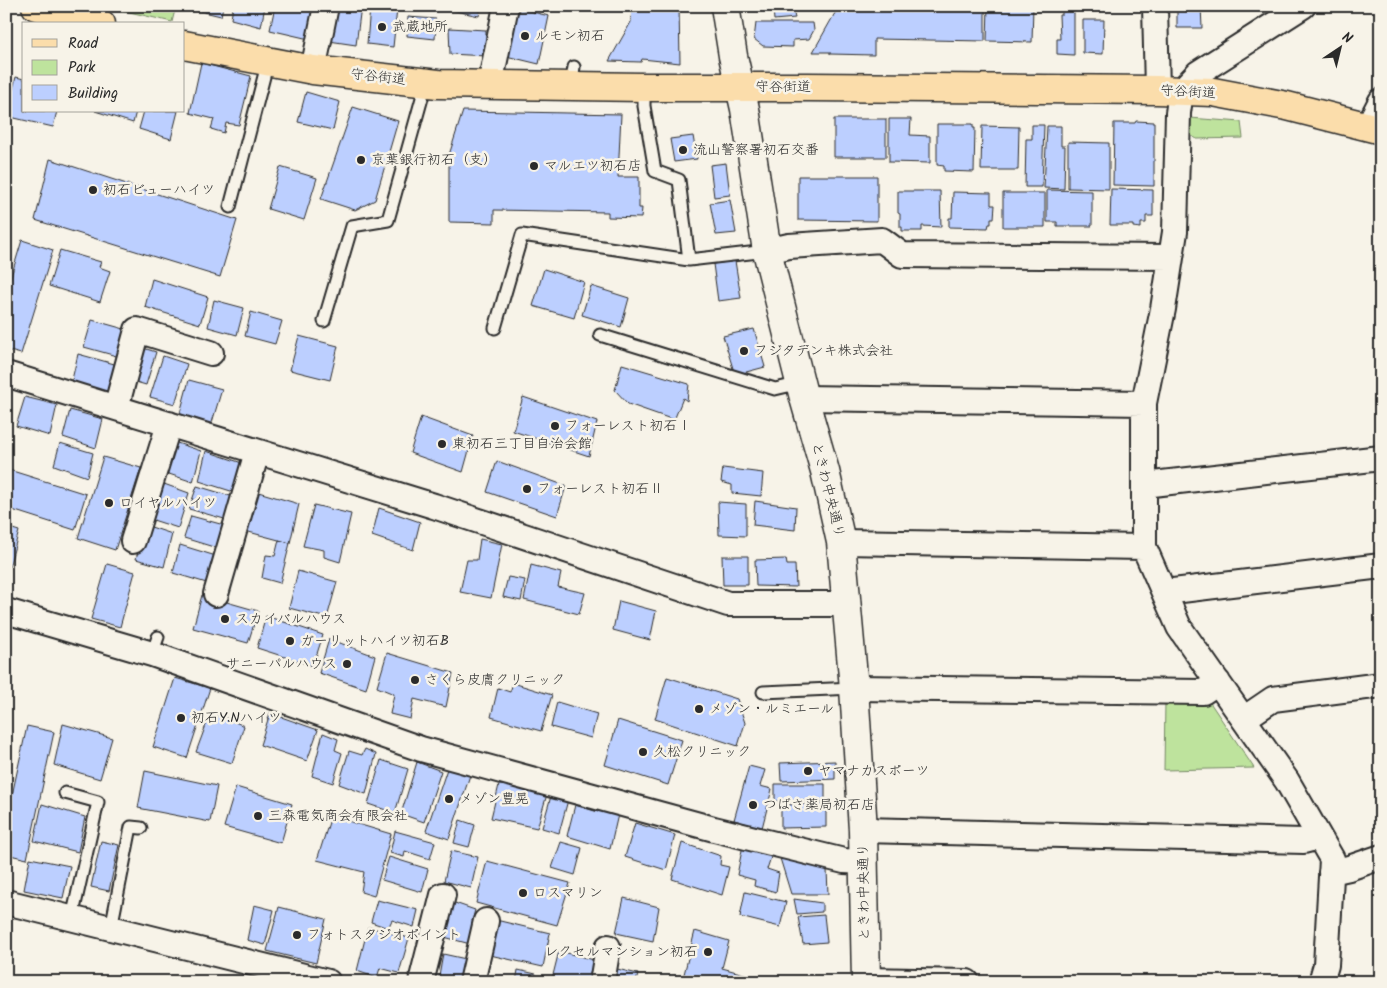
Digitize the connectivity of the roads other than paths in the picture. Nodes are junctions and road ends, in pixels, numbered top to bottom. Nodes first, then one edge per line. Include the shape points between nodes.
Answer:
1 (326, 6) edge
2 (506, 6) edge
3 (725, 6) edge
4 (1155, 6) edge
5 (1303, 6) edge
6 (46, 8) edge
7 (93, 22) edge
8 (185, 45) edge
9 (268, 62) junction
10 (312, 70) junction
11 (424, 82) junction
12 (490, 85) junction
13 (644, 87) junction
14 (740, 87) junction
15 (1169, 90) junction
16 (1381, 101) edge
17 (1374, 128) edge
18 (230, 207) dead end
19 (767, 251) junction
20 (1171, 257) junction
21 (689, 260) junction
22 (324, 321) dead end
23 (494, 328) dead end
24 (600, 335) dead end
25 (211, 353) dead end
26 (6, 374) edge
27 (803, 391) junction
28 (1144, 403) junction
29 (116, 408) junction
30 (169, 424) junction
31 (257, 452) junction
32 (1381, 458) edge
33 (1144, 485) junction
34 (133, 542) dead end
35 (841, 542) junction
36 (1144, 547) junction
37 (1381, 566) edge
38 (1164, 592) junction
39 (216, 594) dead end
40 (846, 604) junction
41 (6, 611) edge
42 (1218, 682) junction
43 (1381, 685) edge
44 (854, 688) junction
45 (763, 692) dead end
46 (1245, 718) junction
47 (65, 793) dead end
48 (141, 828) dead end
49 (863, 830) junction
50 (1319, 837) junction
51 (1381, 856) edge
52 (864, 862) junction
53 (1331, 872) junction
54 (444, 895) dead end
55 (6, 902) edge
56 (72, 918) junction
57 (486, 921) dead end
58 (111, 928) junction
59 (608, 947) dead end
60 (866, 981) edge
61 (328, 982) edge
62 (421, 982) edge
63 (472, 982) edge
64 (602, 982) edge
65 (967, 982) edge
66 (1321, 982) edge

1 - 10 street
2 - 12 street
3 - 14 street, ときわ中央通り
4 - 15 street
5 - 15 street
6 - 7 main road
8 - 9 main road, 守谷街道
9 - 10 main road, 守谷街道
9 - 18 lane
10 - 11 main road, 守谷街道
11 - 12 main road, 守谷街道
11 - 22 lane via 388,220 352,226
12 - 13 main road, 守谷街道 via 573,76
13 - 14 main road, 守谷街道
13 - 21 lane via 655,171 678,180
14 - 15 main road, 守谷街道
14 - 19 street, ときわ中央通り
15 - 17 main road, 守谷街道 via 1213,92
15 - 20 street via 1178,113 1175,232
16 - 17 street
19 - 20 street via 788,246 882,240 902,255
19 - 21 lane
19 - 27 street, ときわ中央通り
20 - 28 street
21 - 23 lane via 522,235
24 - 27 lane via 775,389
25 - 29 street via 137,330
26 - 29 street
27 - 28 street
27 - 35 street, ときわ中央通り
28 - 33 street
29 - 30 street
30 - 31 street
30 - 34 street
31 - 39 street
31 - 40 street via 434,506 728,604
32 - 33 street
33 - 36 street
35 - 36 street
35 - 40 street, ときわ中央通り
36 - 38 street
37 - 38 street
38 - 42 street via 1180,627
40 - 44 street, ときわ中央通り
41 - 52 street via 155,645 421,749 714,829 844,861
42 - 44 street via 1202,692
42 - 46 street
43 - 46 street via 1273,699
44 - 45 lane
44 - 49 street, ときわ中央通り
46 - 50 street
47 - 56 lane via 98,802
48 - 58 lane via 131,827
49 - 50 street via 1294,840
49 - 52 street, ときわ中央通り
50 - 53 street via 1332,859
51 - 53 street
52 - 60 street, ときわ中央通り
53 - 66 street via 1326,965
54 - 62 street
55 - 56 street
56 - 58 street
57 - 63 street
58 - 61 street
59 - 64 street
60 - 65 street

